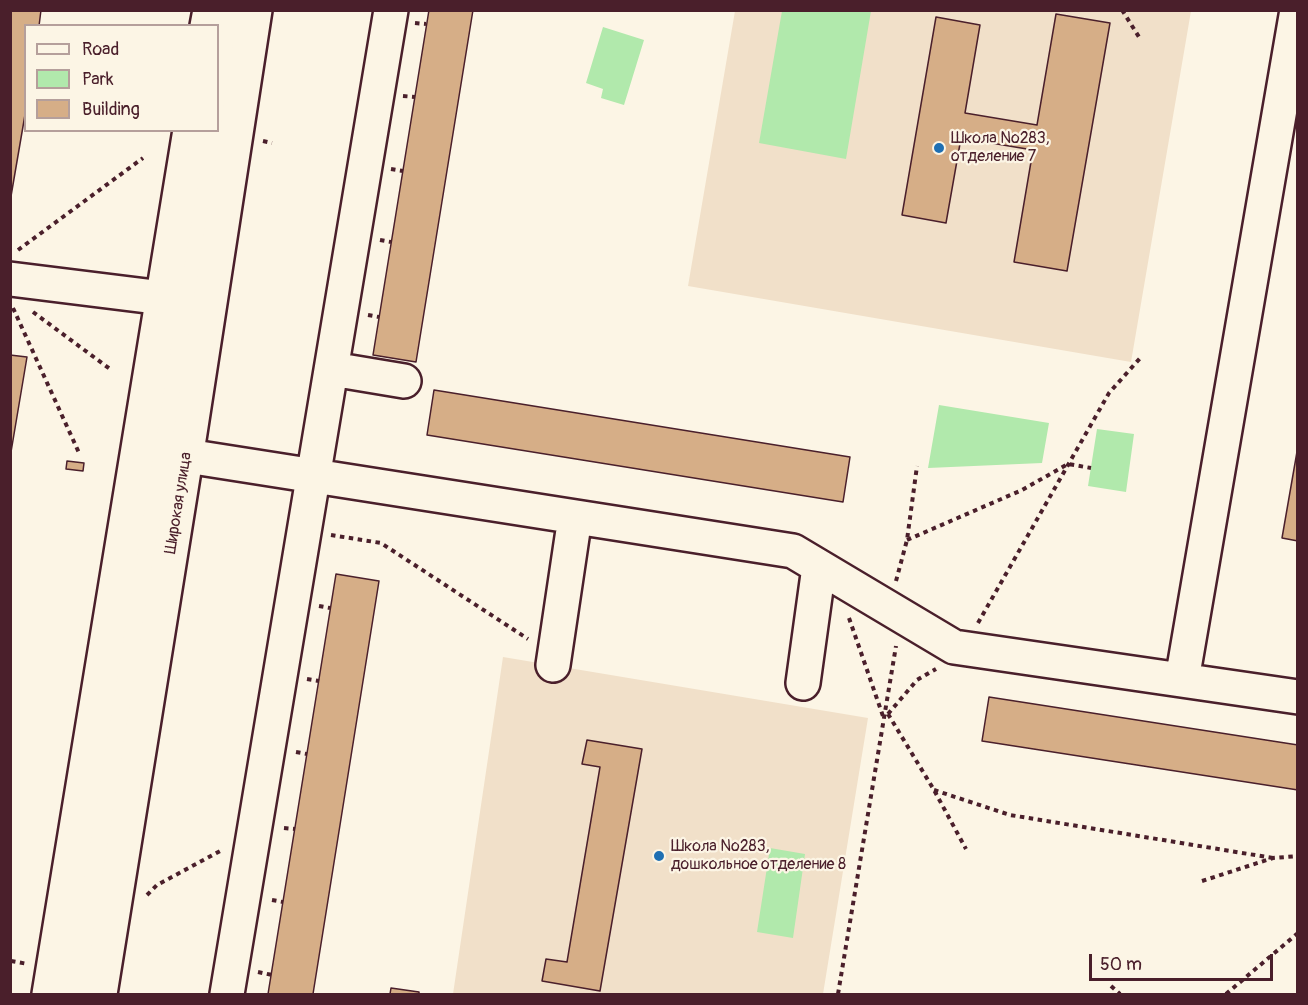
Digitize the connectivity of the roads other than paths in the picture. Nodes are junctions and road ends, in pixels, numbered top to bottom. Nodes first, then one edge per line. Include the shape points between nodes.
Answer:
1 (235, 10) edge
2 (255, 10) edge
3 (391, 10) edge
4 (1297, 10) edge
5 (219, 114) edge
6 (190, 132) edge
7 (216, 132) edge
8 (10, 279) edge
9 (163, 298) junction
10 (332, 369) junction
11 (405, 381) dead end
12 (171, 406) junction
13 (143, 426) junction
14 (188, 445) junction
15 (314, 476) junction
16 (575, 517) junction
17 (827, 571) junction
18 (553, 660) road end
19 (1182, 680) junction
20 (803, 683) dead end
21 (1298, 697) edge
22 (49, 994) edge
23 (75, 994) edge
24 (100, 994) edge
25 (227, 994) edge

1 - 5 main road
2 - 14 main road, Широкая улица
3 - 10 main road
4 - 19 main road
6 - 9 main road
7 - 12 main road, Широкая улица
8 - 9 main road
9 - 13 main road
10 - 11 main road
10 - 15 main road
12 - 13 main road via 152,410
12 - 14 main road via 179,409 190,424
12 - 23 main road, Широкая улица
13 - 22 main road
14 - 15 main road
14 - 24 main road, Широкая улица
15 - 16 main road
15 - 25 main road
16 - 17 main road via 793,551
16 - 18 main road
17 - 19 main road via 895,612 948,657
17 - 20 main road
19 - 21 main road

